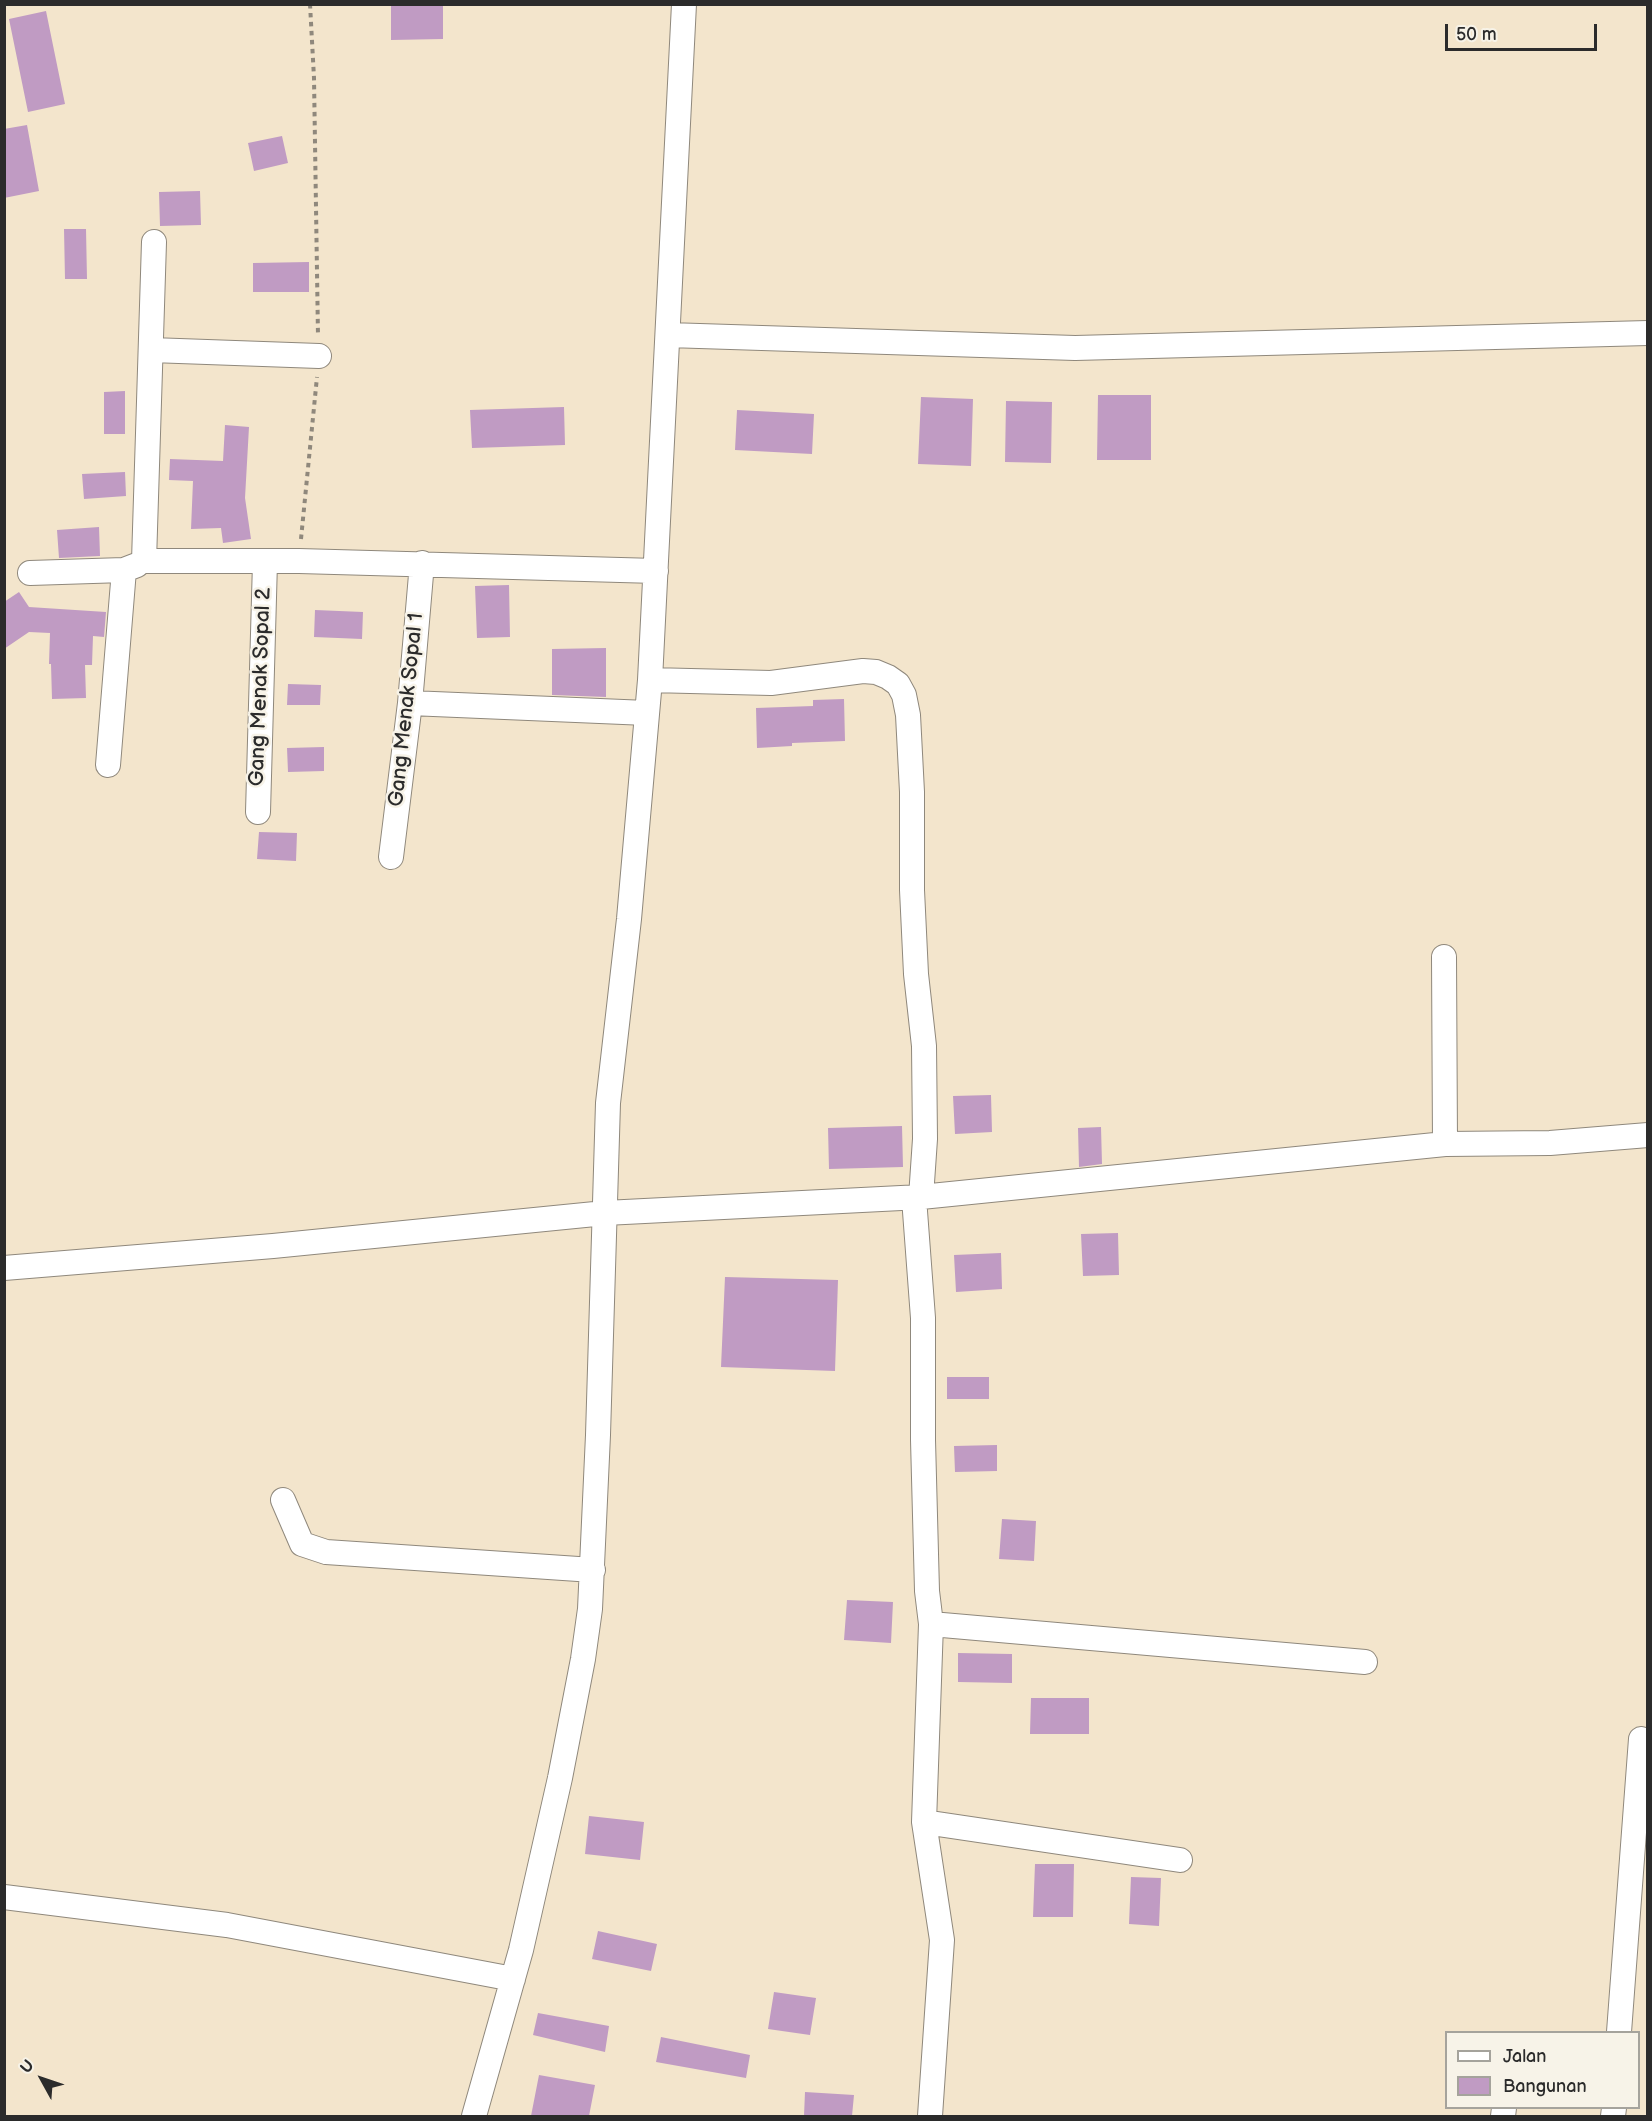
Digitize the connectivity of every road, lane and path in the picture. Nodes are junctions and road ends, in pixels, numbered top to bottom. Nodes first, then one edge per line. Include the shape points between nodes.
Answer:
1 (310, 4) edge
2 (684, 4) edge
3 (154, 242) dead end
4 (1647, 333) edge
5 (668, 335) junction
6 (151, 350) junction
7 (319, 356) junction
8 (299, 561) junction
9 (265, 562) junction
10 (422, 563) junction
11 (134, 566) junction
12 (656, 571) junction
13 (30, 573) dead end
14 (650, 680) junction
15 (410, 703) junction
16 (647, 713) junction
17 (108, 765) dead end
18 (258, 812) dead end
19 (391, 857) dead end
20 (1444, 957) dead end
21 (1647, 1135) edge
22 (1445, 1144) junction
23 (917, 1209) junction
24 (605, 1213) junction
25 (4, 1268) edge
26 (283, 1500) dead end
27 (592, 1570) junction
28 (931, 1624) junction
29 (1365, 1662) dead end
30 (1641, 1739) dead end
31 (924, 1822) junction
32 (1180, 1860) dead end
33 (4, 1897) edge
34 (513, 1979) junction
35 (1619, 2031) edge
36 (474, 2116) edge
37 (930, 2116) edge

1 - 7 path
2 - 5 street
3 - 6 street
4 - 5 street via 1075,348
5 - 12 street
6 - 7 street
6 - 11 street
7 - 8 path
8 - 9 street
8 - 10 street
9 - 11 street
9 - 18 street, Gang Menak Sopal 2
10 - 12 street
10 - 15 street, Gang Menak Sopal 1
11 - 13 street
11 - 17 street
12 - 14 street
14 - 16 street
14 - 23 street via 771,683 863,671 888,677 904,695 912,792 916,974 924,1046 925,1139
15 - 16 street
15 - 19 street, Gang Menak Sopal 1
16 - 24 street via 608,1103
20 - 22 street
21 - 22 street via 1550,1143
22 - 23 street
23 - 24 street
23 - 28 street
24 - 25 street
24 - 27 street
26 - 27 street via 302,1544 326,1552
27 - 34 street via 590,1609 573,1711
28 - 29 street
28 - 31 street
30 - 35 street
31 - 32 street
31 - 37 street via 942,1940
33 - 34 street via 227,1925
34 - 36 street

